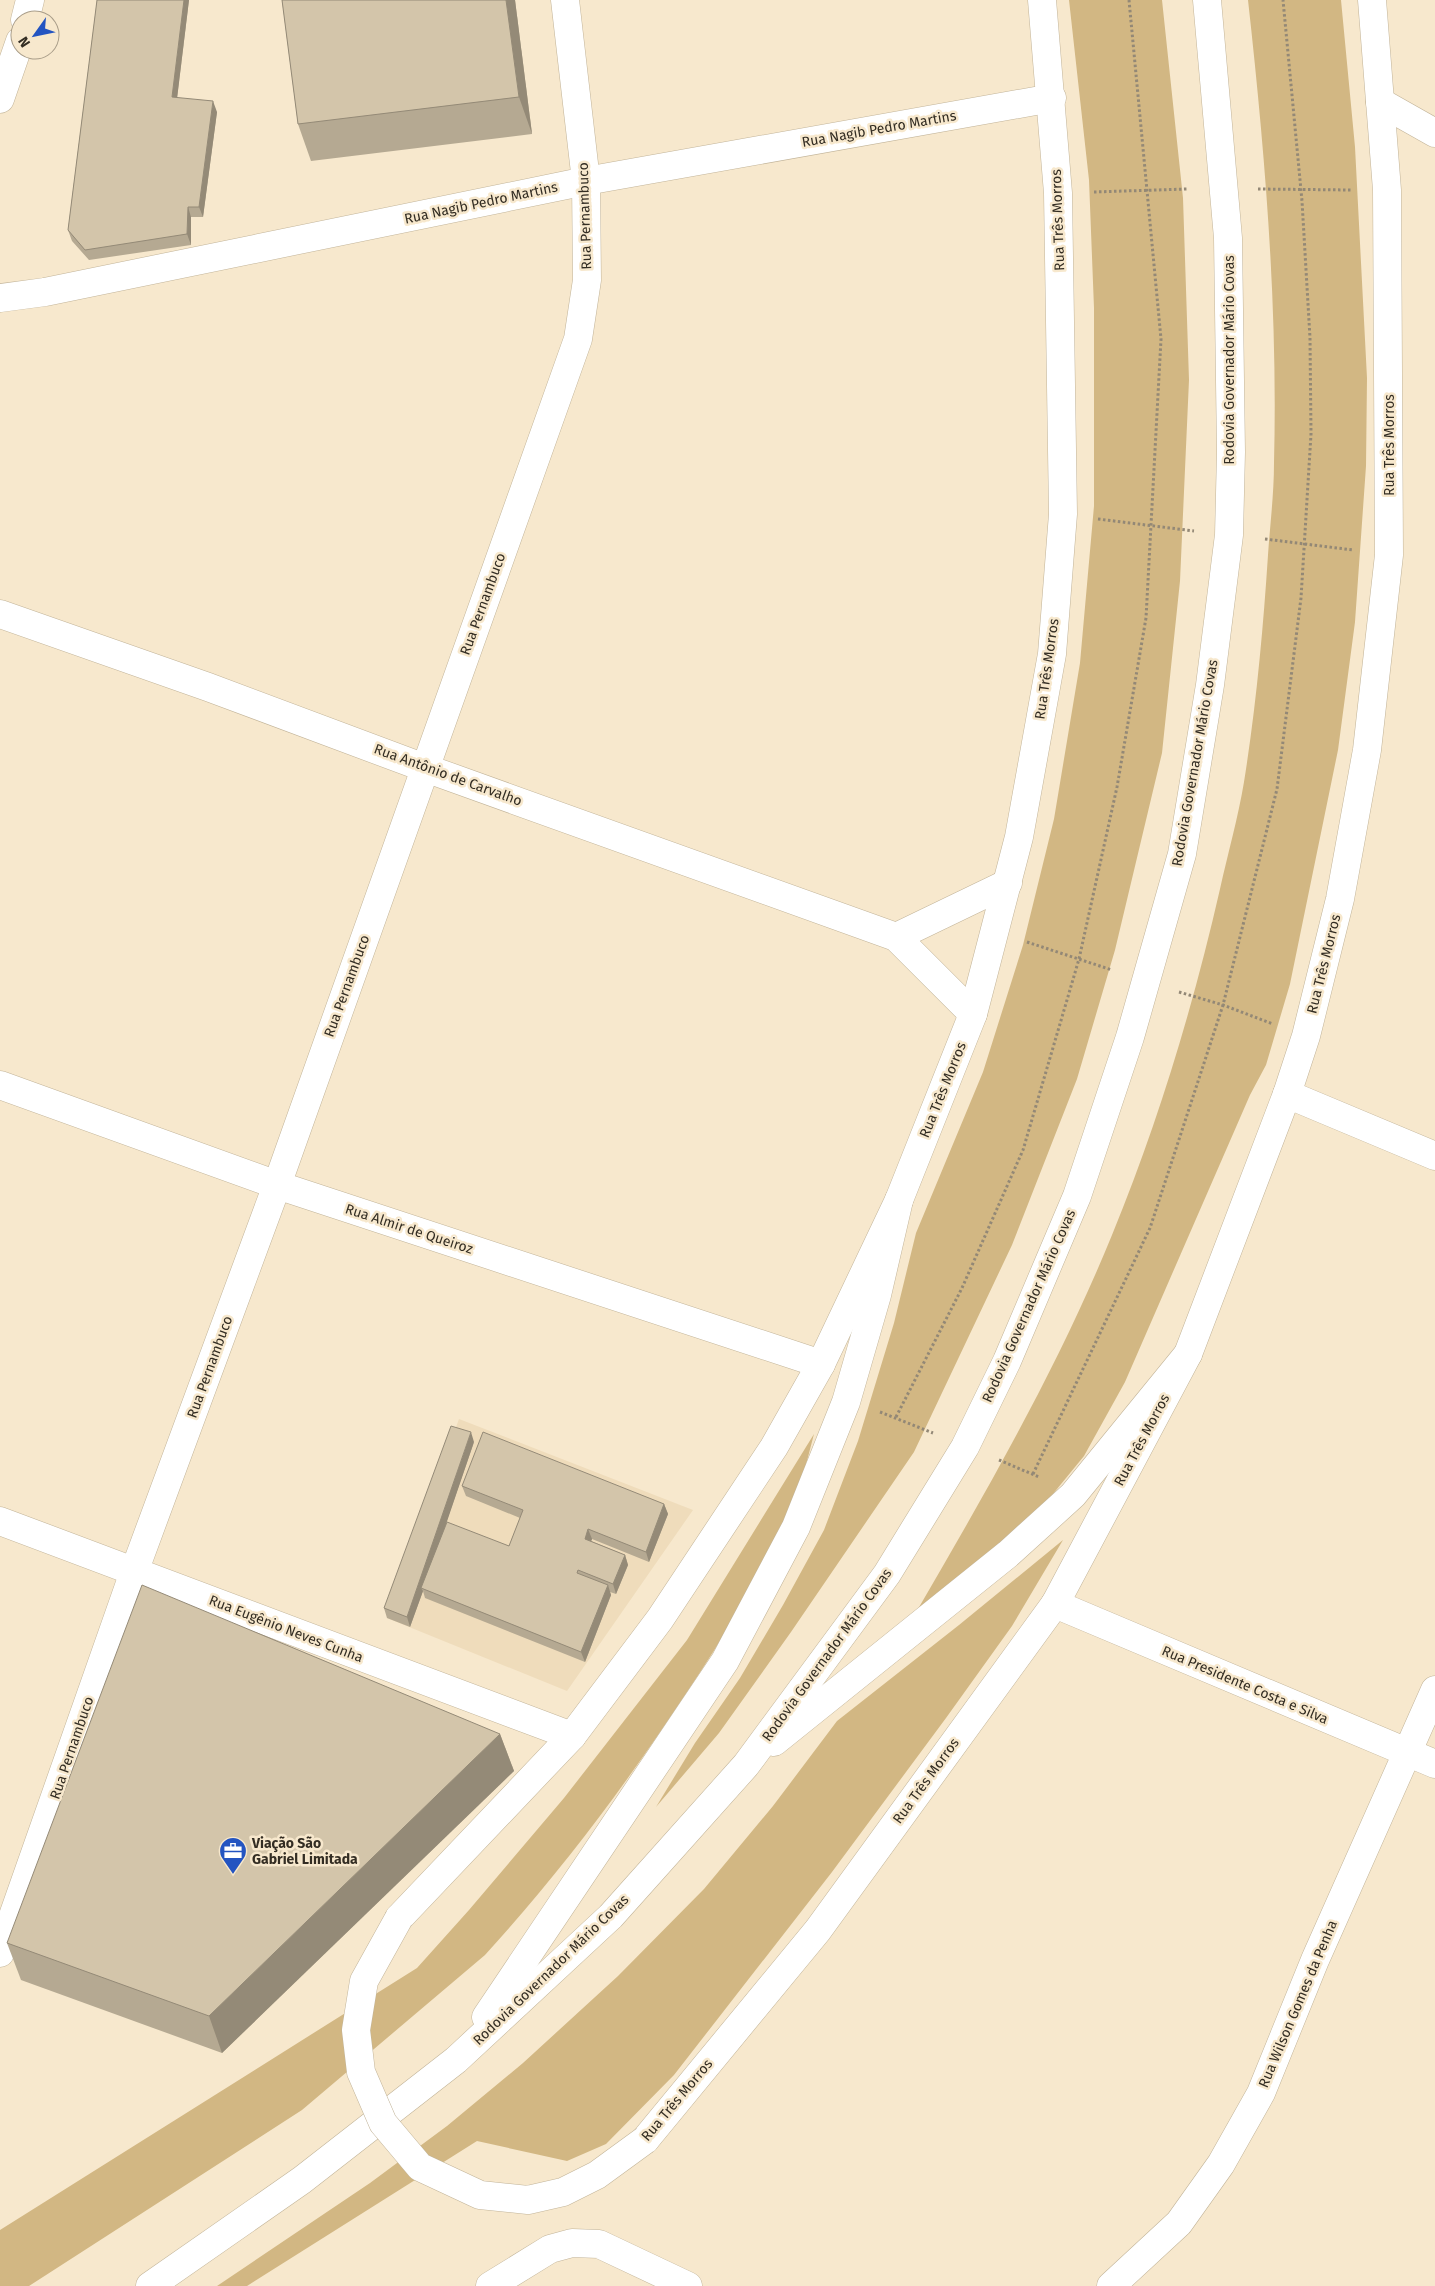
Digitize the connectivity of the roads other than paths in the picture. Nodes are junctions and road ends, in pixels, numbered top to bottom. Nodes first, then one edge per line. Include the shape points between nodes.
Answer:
1 (565, 0) edge
2 (1042, 0) edge
3 (1207, 0) edge
4 (1372, 0) edge
5 (13, 60) edge
6 (1052, 98) junction
7 (0, 99) edge
8 (1380, 102) junction
9 (1435, 133) edge
10 (586, 181) junction
11 (0, 298) edge
12 (0, 614) edge
13 (425, 768) junction
14 (1008, 883) junction
15 (896, 937) junction
16 (974, 1014) junction
17 (0, 1085) edge
18 (1287, 1094) junction
19 (1435, 1156) edge
20 (276, 1186) junction
21 (899, 1200) junction
22 (1188, 1354) junction
23 (821, 1364) junction
24 (0, 1521) edge
25 (134, 1572) junction
26 (1055, 1604) junction
27 (1435, 1690) edge
28 (572, 1736) junction
29 (1407, 1754) junction
30 (1435, 1764) edge
31 (746, 1765) junction
32 (1, 1949) edge
33 (456, 2060) junction
34 (150, 2286) edge
35 (490, 2286) edge
36 (688, 2286) edge
37 (1112, 2286) edge

1 - 10 main road, Rua Pernambuco
2 - 6 main road, Rua Três Morros
3 - 31 main road, Rodovia Governador Mário Covas via 1228,238 1229,535 1210,685 1182,854 1130,1037 1077,1196 1007,1361 965,1447 887,1574
4 - 8 main road, Rua Três Morros
5 - 7 main road
6 - 10 main road, Rua Nagib Pedro Martins
6 - 14 main road, Rua Três Morros via 1058,193 1063,514 1052,654
8 - 9 main road
8 - 18 main road, Rua Três Morros via 1387,190 1388,555 1367,750 1340,899 1306,1036
10 - 11 main road, Rua Nagib Pedro Martins via 45,292
10 - 13 main road, Rua Pernambuco via 587,280 578,339
12 - 13 main road, Rua Antônio de Carvalho
13 - 15 main road, Rua Antônio de Carvalho
13 - 20 main road, Rua Pernambuco
14 - 15 main road
14 - 16 main road, Rua Três Morros
15 - 16 main road, Rua Antônio de Carvalho
16 - 21 main road, Rua Três Morros
17 - 20 main road, Rua Almir de Queiroz
18 - 19 main road
18 - 22 main road, Rua Três Morros
20 - 23 main road, Rua Almir de Queiroz
20 - 25 main road, Rua Pernambuco
21 - 23 main road, Rua Três Morros
21 - 33 main road via 877,1295 846,1402 796,1528 725,1661
22 - 26 main road, Rua Três Morros
22 - 31 main road via 1073,1495 1008,1554
23 - 28 main road, Rua Três Morros via 774,1448 660,1619
24 - 25 main road, Rua Eugênio Neves Cunha
25 - 28 main road, Rua Eugênio Neves Cunha
25 - 32 main road, Rua Pernambuco
26 - 28 main road, Rua Três Morros, bridge via 818,1930 645,2140 597,2175 563,2192 528,2200 480,2195 420,2167 383,2122 361,2072 356,2030 364,1981 399,1918
26 - 29 main road, Rua Presidente Costa e Silva
27 - 29 main road, Rua Wilson Gomes da Penha
29 - 30 main road, Rua Presidente Costa e Silva
29 - 37 main road, Rua Wilson Gomes da Penha via 1256,2101 1221,2164 1179,2223
31 - 33 main road, Rodovia Governador Mário Covas via 611,1916
33 - 34 main road, Rodovia Governador Mário Covas via 302,2180
35 - 36 main road via 550,2249 572,2243 599,2244

